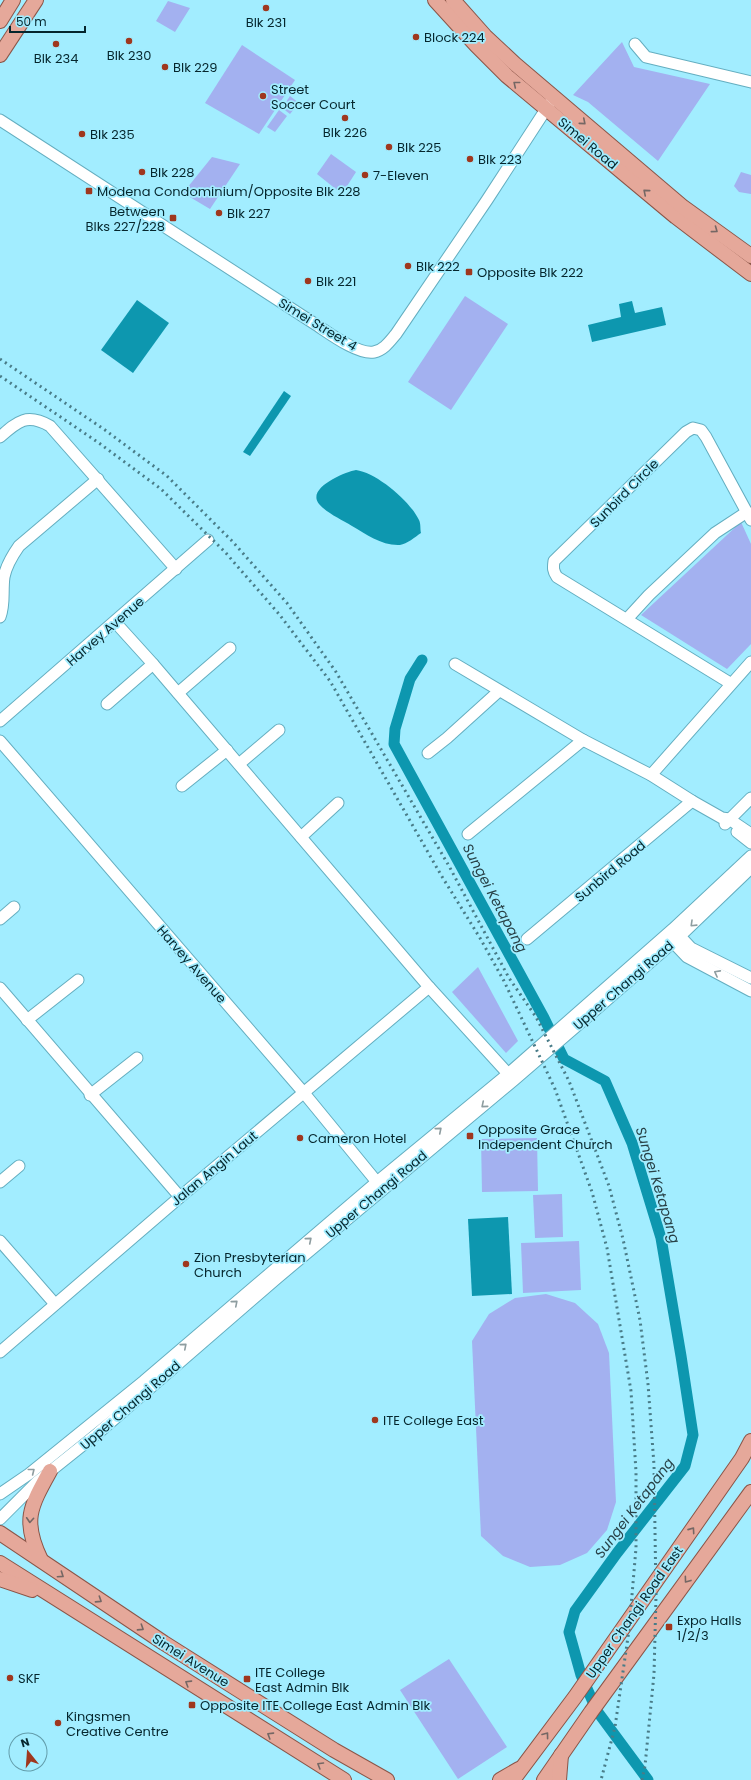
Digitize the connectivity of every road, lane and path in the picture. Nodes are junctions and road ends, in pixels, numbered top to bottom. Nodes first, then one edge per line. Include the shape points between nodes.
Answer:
1 (13, 0) edge
2 (36, 0) edge
3 (435, 0) edge
4 (453, 0) edge
5 (0, 20) edge
6 (635, 44) dead end
7 (0, 55) edge
8 (751, 82) edge
9 (550, 103) junction
10 (0, 120) edge
11 (751, 256) edge
12 (751, 274) edge
13 (0, 437) edge
14 (98, 479) junction
15 (749, 516) edge
16 (208, 540) dead end
17 (176, 569) junction
18 (0, 617) edge
19 (627, 620) junction
20 (116, 622) junction
21 (230, 648) dead end
22 (751, 662) edge
23 (153, 664) junction
24 (454, 664) dead end
25 (730, 683) junction
26 (499, 690) junction
27 (178, 693) junction
28 (107, 704) dead end
29 (0, 721) edge
30 (279, 730) dead end
31 (583, 740) junction
32 (0, 741) edge
33 (227, 750) junction
34 (428, 753) dead end
35 (239, 764) junction
36 (651, 775) junction
37 (182, 786) dead end
38 (751, 798) edge
39 (692, 801) junction
40 (338, 803) dead end
41 (726, 820) junction
42 (468, 834) dead end
43 (751, 834) edge
44 (301, 837) junction
45 (751, 843) edge
46 (751, 856) edge
47 (751, 868) edge
48 (14, 907) dead end
49 (0, 919) edge
50 (673, 936) junction
51 (527, 939) dead end
52 (751, 978) edge
53 (78, 980) dead end
54 (429, 987) junction
55 (0, 988) edge
56 (751, 991) edge
57 (27, 1020) junction
58 (137, 1058) dead end
59 (511, 1077) junction
60 (304, 1093) junction
61 (90, 1095) junction
62 (19, 1166) dead end
63 (0, 1182) edge
64 (380, 1185) junction
65 (180, 1197) junction
66 (0, 1241) edge
67 (55, 1304) junction
68 (0, 1352) edge
69 (751, 1442) edge
70 (50, 1471) junction
71 (751, 1492) edge
72 (0, 1494) edge
73 (0, 1519) edge
74 (0, 1533) edge
75 (42, 1562) junction
76 (0, 1563) edge
77 (0, 1579) edge
78 (58, 1600) junction
79 (562, 1753) junction
80 (523, 1767) junction
81 (344, 1780) edge
82 (387, 1780) edge
83 (500, 1780) edge
84 (513, 1780) edge
85 (544, 1780) edge
86 (559, 1780) edge

1 - 5 main road
2 - 7 main road
9 -> 3 main road, Simei Road via 502,71
4 - 9 main road, Simei Road
6 - 8 street via 646,57
9 - 10 street, Simei Street 4 via 396,334 387,346 374,352 363,352 315,324
9 -> 11 main road, Simei Road
12 -> 9 main road, Simei Road via 676,217
13 - 14 street via 24,420 41,421 50,426
14 - 17 street
14 - 18 street via 19,546 10,560 4,577 4,606
15 - 19 street, Sunbird Circle via 715,533 649,595
15 - 19 street, Sunbird Circle via 701,430 694,428 686,432 554,561 554,572 557,577
16 - 17 street, Harvey Avenue
17 - 20 street, Harvey Avenue
19 - 25 street, Sunbird Circle
20 - 23 street
20 - 29 street, Harvey Avenue
21 - 27 street
22 - 25 street
23 - 27 street
23 - 28 street
24 - 26 street
25 - 36 street
26 - 31 street
26 - 34 street via 448,738
27 - 33 street
30 - 35 street
31 - 36 street
31 - 42 street
32 - 60 street, Harvey Avenue
33 - 35 street
33 - 37 street
35 - 44 street
36 - 39 street
38 - 41 street
39 - 41 street
39 - 51 street, Sunbird Road
40 - 44 street
41 - 43 street
41 - 45 street
44 - 54 street
46 - 50 street, Upper Changi Road
47 -> 50 street, Upper Changi Road
48 - 49 street
50 - 52 street via 691,948
56 -> 50 street via 687,958
50 - 59 street, Upper Changi Road
53 - 57 street
54 - 59 street
54 - 60 street, Jalan Angin Laut
55 - 57 street
57 - 61 street
58 - 61 street
59 - 64 street, Upper Changi Road
60 - 64 street, Harvey Avenue
60 - 65 street, Jalan Angin Laut
61 - 65 street
62 - 63 street
64 - 70 street, Upper Changi Road via 98,1433
72 -> 64 street, Upper Changi Road via 29,1474 144,1381
65 - 67 street, Jalan Angin Laut
66 - 67 street
67 - 68 street, Jalan Angin Laut
80 -> 69 main road, Upper Changi Road East via 575,1697
70 - 73 street, Upper Changi Road
70 -> 75 main road via 35,1498 31,1512 32,1542
71 -> 79 main road, Upper Changi Road East
74 - 75 main road, Simei Avenue
75 -> 82 main road, Simei Avenue via 164,1643 334,1750
76 - 78 main road, Simei Avenue
77 - 78 main road
81 -> 78 main road, Simei Avenue
79 - 85 main road, Upper Changi Road East
79 - 86 main road
80 - 83 main road
80 - 84 main road, Upper Changi Road East

